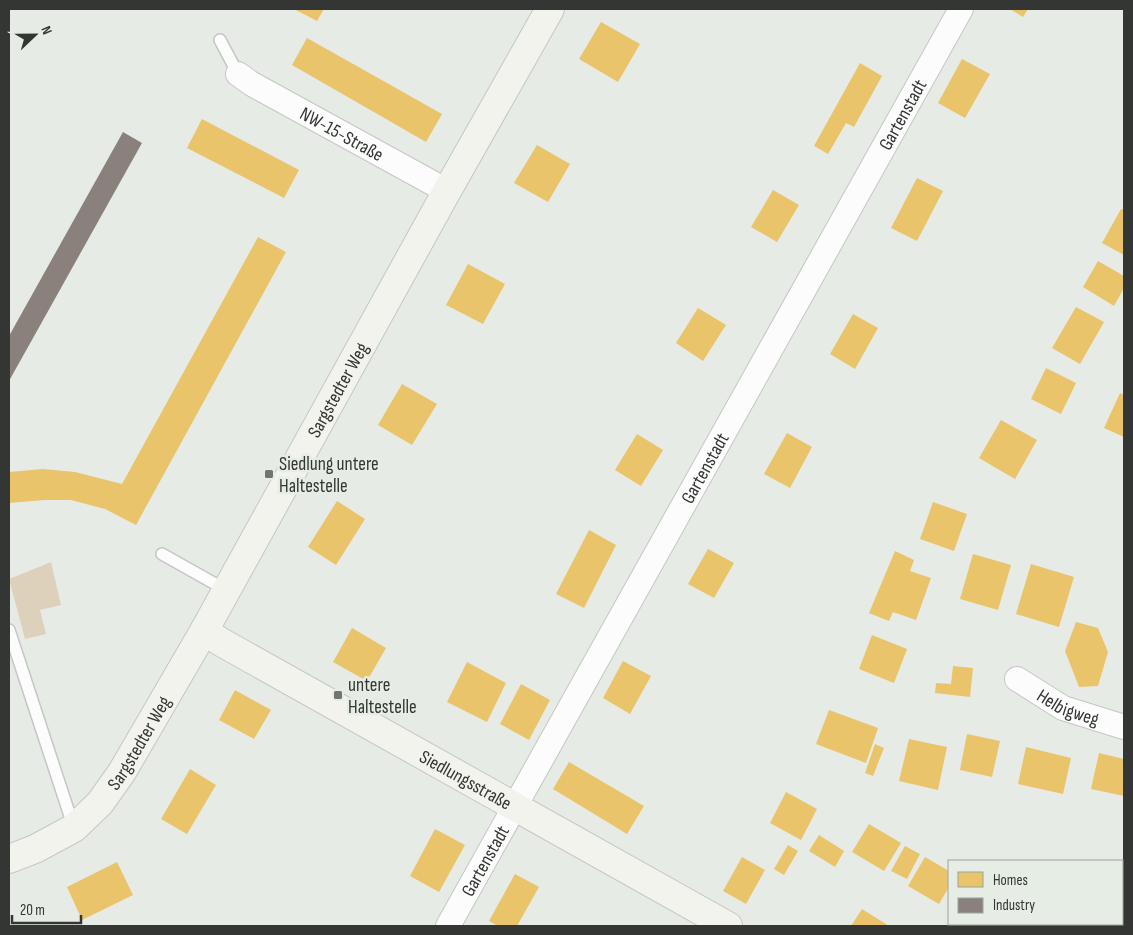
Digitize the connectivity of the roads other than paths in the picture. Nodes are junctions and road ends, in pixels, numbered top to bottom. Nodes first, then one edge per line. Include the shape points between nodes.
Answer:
1 (550, 9) edge
2 (961, 9) edge
3 (220, 40) dead end
4 (238, 74) joint
5 (446, 191) junction
6 (162, 554) dead end
7 (226, 590) junction
8 (9, 630) edge
9 (204, 631) junction
10 (1017, 679) dead end
11 (1124, 726) edge
12 (515, 808) junction
13 (74, 828) junction
14 (9, 859) edge
15 (448, 926) edge
16 (728, 926) edge

1 - 5 street, Sargstedter Weg
2 - 12 street, Gartenstadt
3 - 4 lane
4 - 5 street, NW-15-Straße
5 - 7 street, Sargstedter Weg
6 - 7 lane
7 - 9 street, Sargstedter Weg
8 - 13 lane
9 - 12 street, Siedlungsstraße
9 - 13 street, Sargstedter Weg via 122,772 100,803
10 - 11 street, Helbigweg via 1063,708
12 - 15 street, Gartenstadt
12 - 16 street, Siedlungsstraße
13 - 14 street, Sargstedter Weg

